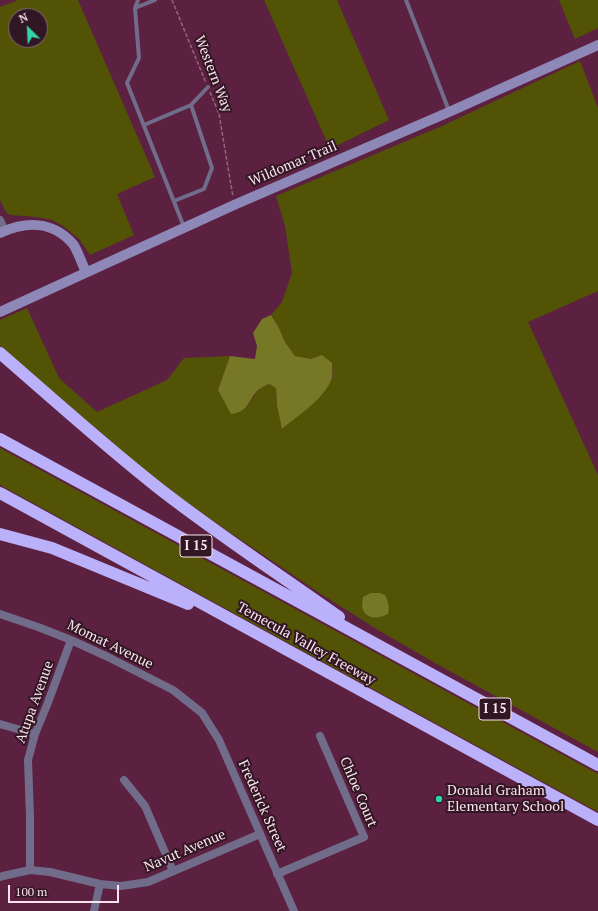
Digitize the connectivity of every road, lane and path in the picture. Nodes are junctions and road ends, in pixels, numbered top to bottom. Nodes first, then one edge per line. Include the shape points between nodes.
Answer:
1 (138, 0) edge
2 (155, 0) edge
3 (172, 0) edge
4 (406, 0) edge
5 (135, 8) junction
6 (598, 45) edge
7 (208, 87) junction
8 (191, 105) junction
9 (449, 112) junction
10 (144, 125) junction
11 (174, 201) junction
12 (234, 205) junction
13 (0, 220) edge
14 (185, 227) junction
15 (2, 232) edge
16 (86, 272) junction
17 (0, 312) edge
18 (0, 353) edge
19 (0, 439) edge
20 (0, 493) edge
21 (0, 534) edge
22 (0, 614) edge
23 (241, 626) junction
24 (71, 640) junction
25 (391, 653) junction
26 (202, 713) joint
27 (0, 724) edge
28 (35, 734) junction
29 (320, 736) dead end
30 (598, 765) edge
31 (124, 780) dead end
32 (598, 820) edge
33 (260, 834) junction
34 (30, 870) junction
35 (172, 871) junction
36 (277, 874) junction
37 (0, 877) edge
38 (100, 884) junction
39 (94, 911) edge
40 (294, 911) edge

1 - 5 lane
2 - 5 lane
3 - 7 path, Western Way
4 - 9 lane
5 - 10 lane via 139,58 127,82
6 - 9 main road, Wildomar Trail
7 - 8 lane
7 - 12 path, Western Way via 219,114
8 - 10 lane
8 - 11 lane via 212,168 204,189
9 - 12 main road, Wildomar Trail
10 - 11 lane
11 - 14 lane
12 - 14 main road, Wildomar Trail
13 - 15 street
14 - 16 main road, Wildomar Trail
15 - 16 main road via 24,225 43,225 61,233 74,245
16 - 17 main road, Wildomar Trail
18 - 25 highway via 161,490
19 - 25 highway, I 15
20 - 23 highway, Temecula Valley Freeway
21 - 23 highway via 52,548
22 - 24 street, Momat Avenue
23 - 32 highway, Temecula Valley Freeway
24 - 26 street, Momat Avenue via 173,690
24 - 28 street, Atupa Avenue
25 - 30 highway, I 15
26 - 33 street, Frederick Street via 218,740
27 - 28 street
28 - 34 street, Atupa Avenue via 28,760
29 - 36 street, Chloe Court via 364,837
31 - 35 street via 145,806
33 - 35 street, Navut Avenue
33 - 36 street, Frederick Street
34 - 37 street, Navut Avenue
34 - 38 street, Navut Avenue
35 - 38 street, Navut Avenue via 148,882 121,886
36 - 40 street, Frederick Street
38 - 39 street

